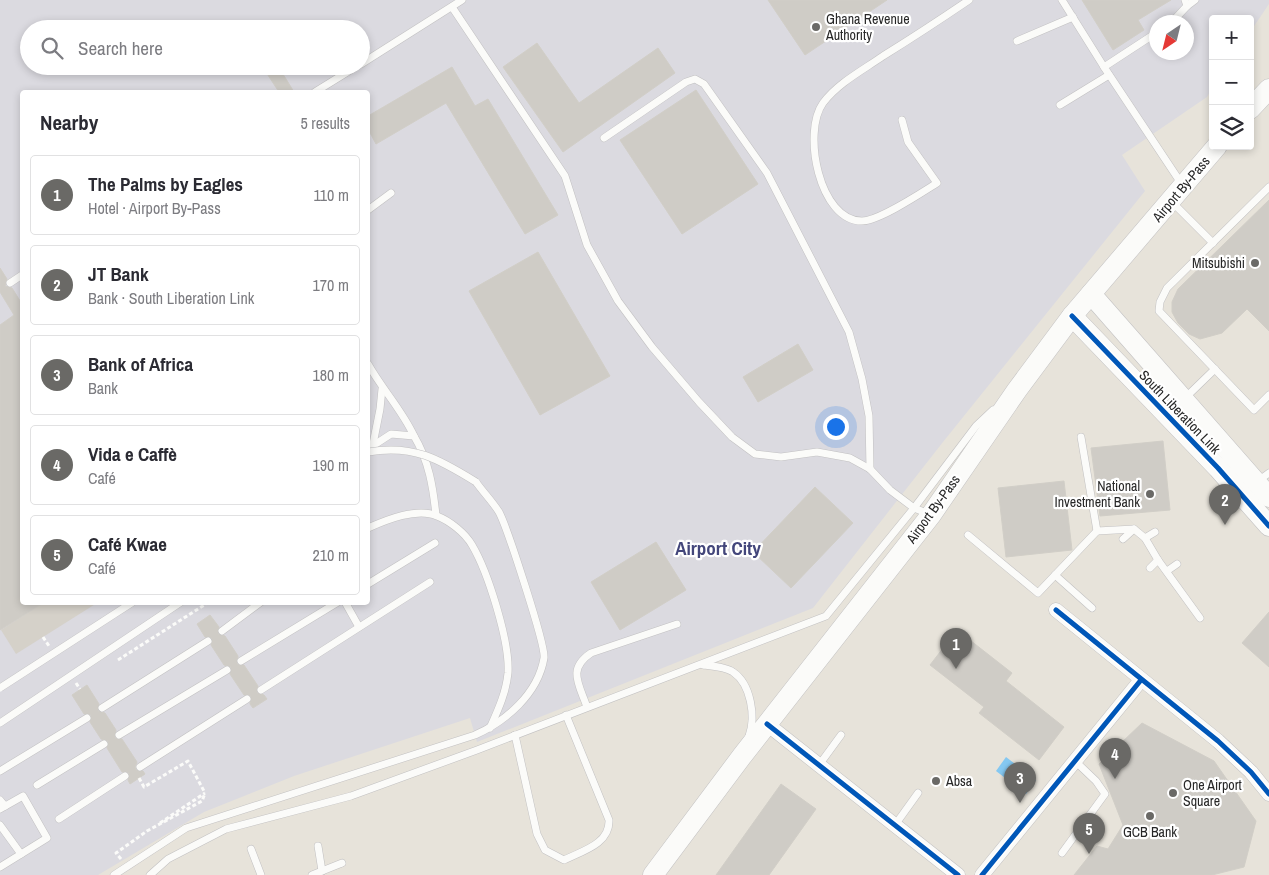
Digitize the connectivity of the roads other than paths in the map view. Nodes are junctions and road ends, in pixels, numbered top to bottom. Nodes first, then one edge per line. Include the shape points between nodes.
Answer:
1 (462, 0) edge
2 (970, 0) edge
3 (1062, 0) edge
4 (1195, 0) edge
5 (1186, 3) edge
6 (452, 7) junction
7 (1177, 15) edge
8 (1072, 17) junction
9 (1149, 38) edge
10 (1018, 41) dead end
11 (370, 58) edge
12 (1104, 67) junction
13 (342, 75) edge
14 (1109, 75) junction
15 (1269, 89) edge
16 (318, 90) edge
17 (1060, 105) dead end
18 (1254, 105) edge
19 (902, 120) dead end
20 (604, 138) dead end
21 (1214, 150) edge
22 (1269, 187) edge
23 (392, 193) dead end
24 (1177, 193) junction
25 (370, 209) edge
26 (1213, 243) junction
27 (20, 276) edge
28 (10, 283) dead end
29 (1091, 294) junction
30 (1072, 316) junction
31 (370, 368) edge
32 (1215, 369) junction
33 (382, 389) junction
34 (1269, 395) edge
35 (1183, 400) junction
36 (414, 436) junction
37 (1081, 437) dead end
38 (370, 444) edge
39 (370, 447) edge
40 (370, 448) edge
41 (870, 469) junction
42 (1262, 478) edge
43 (1269, 497) edge
44 (922, 512) junction
45 (436, 515) junction
46 (1269, 526) edge
47 (370, 527) edge
48 (1134, 529) junction
49 (1097, 531) junction
50 (1155, 532) dead end
51 (968, 535) dead end
52 (1145, 538) junction
53 (1123, 539) dead end
54 (435, 543) dead end
55 (1158, 560) junction
56 (1177, 564) dead end
57 (1150, 568) dead end
58 (1167, 571) junction
59 (1055, 575) junction
60 (430, 582) dead end
61 (370, 583) edge
62 (129, 605) edge
63 (177, 605) edge
64 (257, 605) edge
65 (333, 605) edge
66 (347, 605) edge
67 (1092, 608) dead end
68 (1056, 610) dead end
69 (1200, 618) dead end
70 (677, 624) dead end
71 (359, 627) junction
72 (222, 631) dead end
73 (208, 641) dead end
74 (241, 661) dead end
75 (702, 664) junction
76 (227, 670) dead end
77 (1141, 680) junction
78 (0, 688) edge
79 (261, 690) dead end
80 (247, 699) dead end
81 (587, 707) junction
82 (102, 708) dead end
83 (566, 715) junction
84 (87, 718) dead end
85 (0, 723) edge
86 (767, 724) junction
87 (490, 728) junction
88 (119, 735) dead end
89 (514, 735) junction
90 (841, 735) dead end
91 (104, 744) dead end
92 (742, 756) junction
93 (1075, 761) junction
94 (819, 765) junction
95 (140, 767) dead end
96 (0, 771) edge
97 (125, 776) dead end
98 (37, 785) dead end
99 (918, 793) dead end
100 (1269, 794) edge
101 (2, 805) edge
102 (59, 819) dead end
103 (0, 825) edge
104 (895, 825) junction
105 (318, 846) dead end
106 (251, 849) dead end
107 (1062, 853) dead end
108 (20, 854) junction
109 (342, 863) dead end
110 (0, 867) edge
111 (322, 871) junction
112 (114, 875) edge
113 (150, 875) edge
114 (261, 875) edge
115 (312, 875) edge
116 (654, 875) edge
117 (958, 875) edge
118 (982, 875) edge

1 - 6 lane
2 - 19 lane via 852,77 823,104 814,131 814,154 820,180 836,207 850,218 863,221 877,216 937,183 908,142
3 - 8 lane
4 - 5 lane
5 - 7 lane
6 - 11 lane
6 - 41 lane via 565,176 587,245 618,301 698,402 732,437 755,454 781,457 807,452 833,454 850,458
8 - 10 lane
8 - 12 lane
9 - 12 lane
12 - 14 lane
13 - 16 lane
14 - 17 lane
14 - 24 lane
15 - 18 main road
20 - 41 lane via 686,82 695,79 704,84 767,173 849,332 869,416
21 - 24 main road, Airport By-Pass
22 - 26 lane
23 - 25 lane
24 - 26 lane
24 - 29 main road, Airport By-Pass
26 - 32 lane via 1166,288 1159,311
27 - 28 lane
29 - 30 main road, Airport By-Pass
29 - 35 main road, South Liberation Link
30 - 44 main road, Airport By-Pass
30 - 46 main road, South Liberation Link
31 - 33 lane
32 - 34 lane via 1254,410
32 - 35 lane
33 - 36 lane via 404,414
33 - 38 lane
35 - 42 main road, South Liberation Link
36 - 39 lane via 391,434
36 - 45 lane via 423,451 432,480
37 - 49 lane
40 - 87 lane, bridge via 401,449 430,455 476,482 499,512 511,542 544,657 536,680 515,711
41 - 44 lane via 890,490
42 - 43 main road, South Liberation Link
44 - 75 lane via 826,616
44 - 86 main road, Airport By-Pass
45 - 47 lane via 408,514
45 - 87 lane via 454,526 472,544 492,594 505,645 508,672 504,696
48 - 49 lane
48 - 52 lane
48 - 53 lane
49 - 59 lane
50 - 52 lane
51 - 59 lane via 1038,593
52 - 55 lane
54 - 61 lane
55 - 57 lane
55 - 58 lane
56 - 58 lane
58 - 69 lane
59 - 67 lane
60 - 71 lane
62 - 78 lane, bridge
63 - 85 lane
64 - 72 lane
65 - 74 lane
66 - 71 lane
68 - 77 street
70 - 81 lane via 591,653 580,660 576,673
71 - 79 lane
73 - 82 lane
75 - 81 lane
75 - 92 lane via 732,671 744,682 751,707 750,732
76 - 88 lane
77 - 93 street
77 - 100 street via 1218,741
80 - 95 lane
81 - 83 lane
83 - 89 lane
83 - 89 lane via 609,820 609,829 604,840 564,860 545,850 537,834
84 - 96 lane
86 - 92 main road, Airport By-Pass
86 - 94 street
87 - 112 lane via 186,828
89 - 113 lane via 351,796 226,829 168,859
90 - 94 lane
91 - 98 lane
92 - 116 main road, Airport By-Pass
93 - 107 lane via 1105,794
93 - 118 street
94 - 104 street
97 - 102 lane
99 - 104 lane
101 - 108 lane via 23,796 48,838
103 - 108 lane
104 - 117 street
105 - 111 lane
106 - 114 lane
108 - 110 lane
109 - 111 lane
111 - 115 lane

